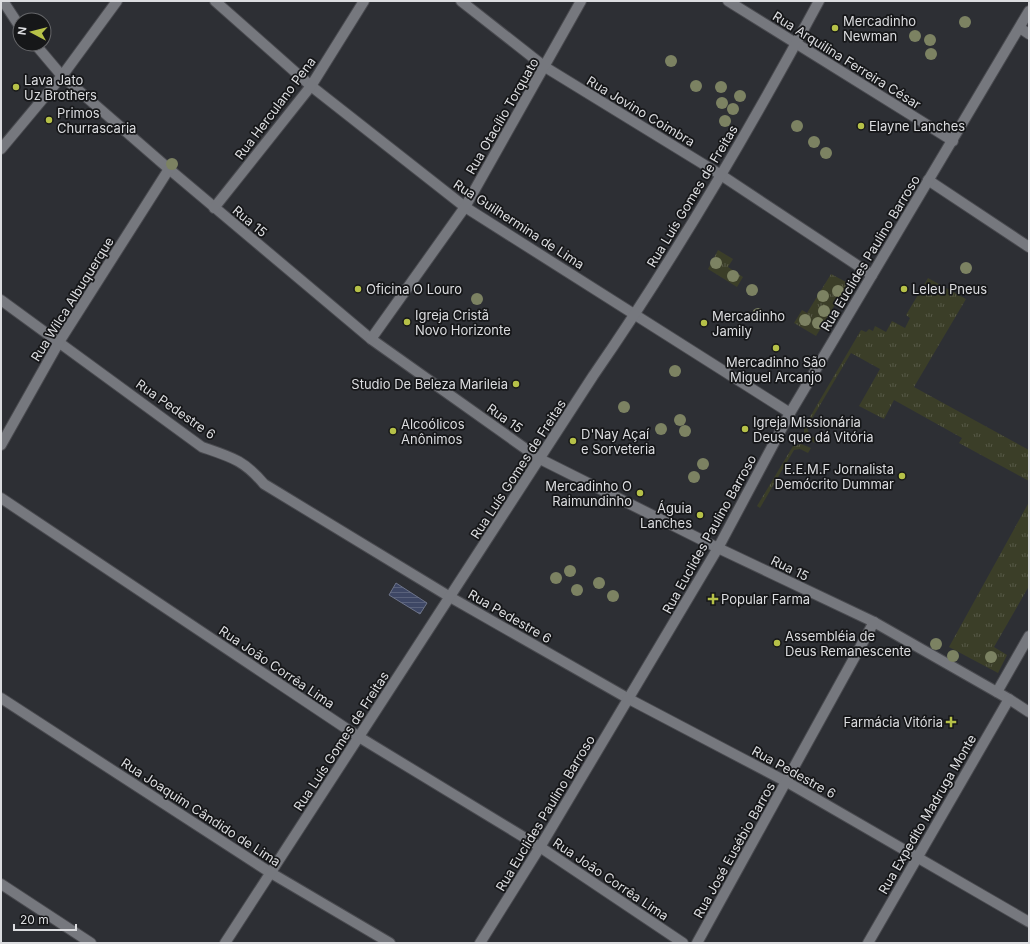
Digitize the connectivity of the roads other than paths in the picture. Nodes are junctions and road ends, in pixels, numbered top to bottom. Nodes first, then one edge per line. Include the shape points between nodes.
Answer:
1 (3, 1) edge
2 (117, 1) edge
3 (216, 1) edge
4 (364, 1) edge
5 (461, 1) edge
6 (581, 1) edge
7 (728, 1) edge
8 (819, 1) edge
9 (1029, 11) edge
10 (12, 14) edge
11 (1020, 28) junction
12 (1029, 34) edge
13 (796, 43) junction
14 (42, 52) edge
15 (545, 67) junction
16 (62, 76) junction
17 (311, 86) junction
18 (953, 140) junction
19 (1, 149) edge
20 (169, 169) junction
21 (721, 175) junction
22 (928, 180) junction
23 (464, 207) junction
24 (214, 208) junction
25 (1029, 247) edge
26 (872, 275) junction
27 (1, 300) edge
28 (636, 314) junction
29 (371, 339) junction
30 (59, 342) junction
31 (790, 413) junction
32 (1, 445) edge
33 (540, 459) junction
34 (1, 498) edge
35 (718, 548) junction
36 (450, 597) junction
37 (874, 622) junction
38 (1029, 636) edge
39 (997, 692) junction
40 (1, 698) edge
41 (629, 699) junction
42 (1009, 699) junction
43 (1029, 712) edge
44 (359, 737) junction
45 (787, 782) junction
46 (540, 846) junction
47 (918, 856) junction
48 (271, 873) junction
49 (1, 884) edge
50 (1029, 922) edge
51 (91, 943) edge
52 (225, 943) edge
53 (390, 943) edge
54 (480, 943) edge
55 (683, 943) edge
56 (697, 943) edge
57 (868, 943) edge

1 - 10 street
2 - 16 street
3 - 17 street, Rua Guilhermina de Lima
4 - 17 street, Rua Herculano Pena
5 - 15 street, Rua Jovino Coimbra
6 - 15 street, Rua Otacílio Torquato
7 - 13 street, Rua Arquilina Ferreira César
8 - 13 street, Rua Luís Gomes de Freitas
9 - 11 street, Rua Euclides Paulino Barroso
11 - 12 street
11 - 18 street, Rua Euclides Paulino Barroso
13 - 18 street, Rua Arquilina Ferreira César
13 - 21 street, Rua Luís Gomes de Freitas
14 - 16 street, Rua 15
15 - 21 street, Rua Jovino Coimbra
15 - 23 street, Rua Otacílio Torquato
16 - 19 street
16 - 20 street, Rua 15
17 - 23 street, Rua Guilhermina de Lima
17 - 24 street, Rua Herculano Pena
18 - 22 street, Rua Euclides Paulino Barroso
20 - 24 street, Rua 15
20 - 30 street, Rua Wilca Albuquerque
21 - 26 street, Rua Jovino Coimbra
21 - 28 street, Rua Luís Gomes de Freitas
22 - 25 street
22 - 26 street, Rua Euclides Paulino Barroso
23 - 28 street, Rua Guilhermina de Lima
23 - 29 street, Rua Otacílio Torquato
24 - 29 street, Rua 15
26 - 31 street, Rua Euclides Paulino Barroso
27 - 30 street, Rua Pedestre 6
28 - 31 street, Rua Guilhermina de Lima
28 - 33 street, Rua Luís Gomes de Freitas
29 - 33 street, Rua 15
30 - 32 street, Rua Wilca Albuquerque
30 - 36 street, Rua Pedestre 6 via 202,447 251,468 264,484
31 - 35 street, Rua Euclides Paulino Barroso
33 - 35 street, Rua 15
33 - 36 street, Rua Luís Gomes de Freitas
34 - 44 street, Rua João Corrêa Lima
35 - 37 street, Rua 15
35 - 41 street, Rua Euclides Paulino Barroso
36 - 41 street, Rua Pedestre 6
36 - 44 street, Rua Luís Gomes de Freitas
37 - 39 street, Rua 15
37 - 45 street, Rua José Eusébio Barros
38 - 39 street
39 - 42 street, Rua 15
40 - 48 street, Rua Joaquim Cândido de Lima
41 - 45 street, Rua Pedestre 6
41 - 46 street, Rua Euclides Paulino Barroso
42 - 43 street, Rua 15
42 - 47 street, Rua Expedito Madruga Monte
44 - 46 street, Rua João Corrêa Lima
44 - 48 street, Rua Luís Gomes de Freitas
45 - 47 street, Rua Pedestre 6
45 - 56 street, Rua José Eusébio Barros
46 - 54 street, Rua Euclides Paulino Barroso
46 - 55 street, Rua João Corrêa Lima
47 - 50 street, Rua Pedestre 6
47 - 57 street, Rua Expedito Madruga Monte
48 - 52 street, Rua Luís Gomes de Freitas
48 - 53 street, Rua Joaquim Cândido de Lima
49 - 51 street

